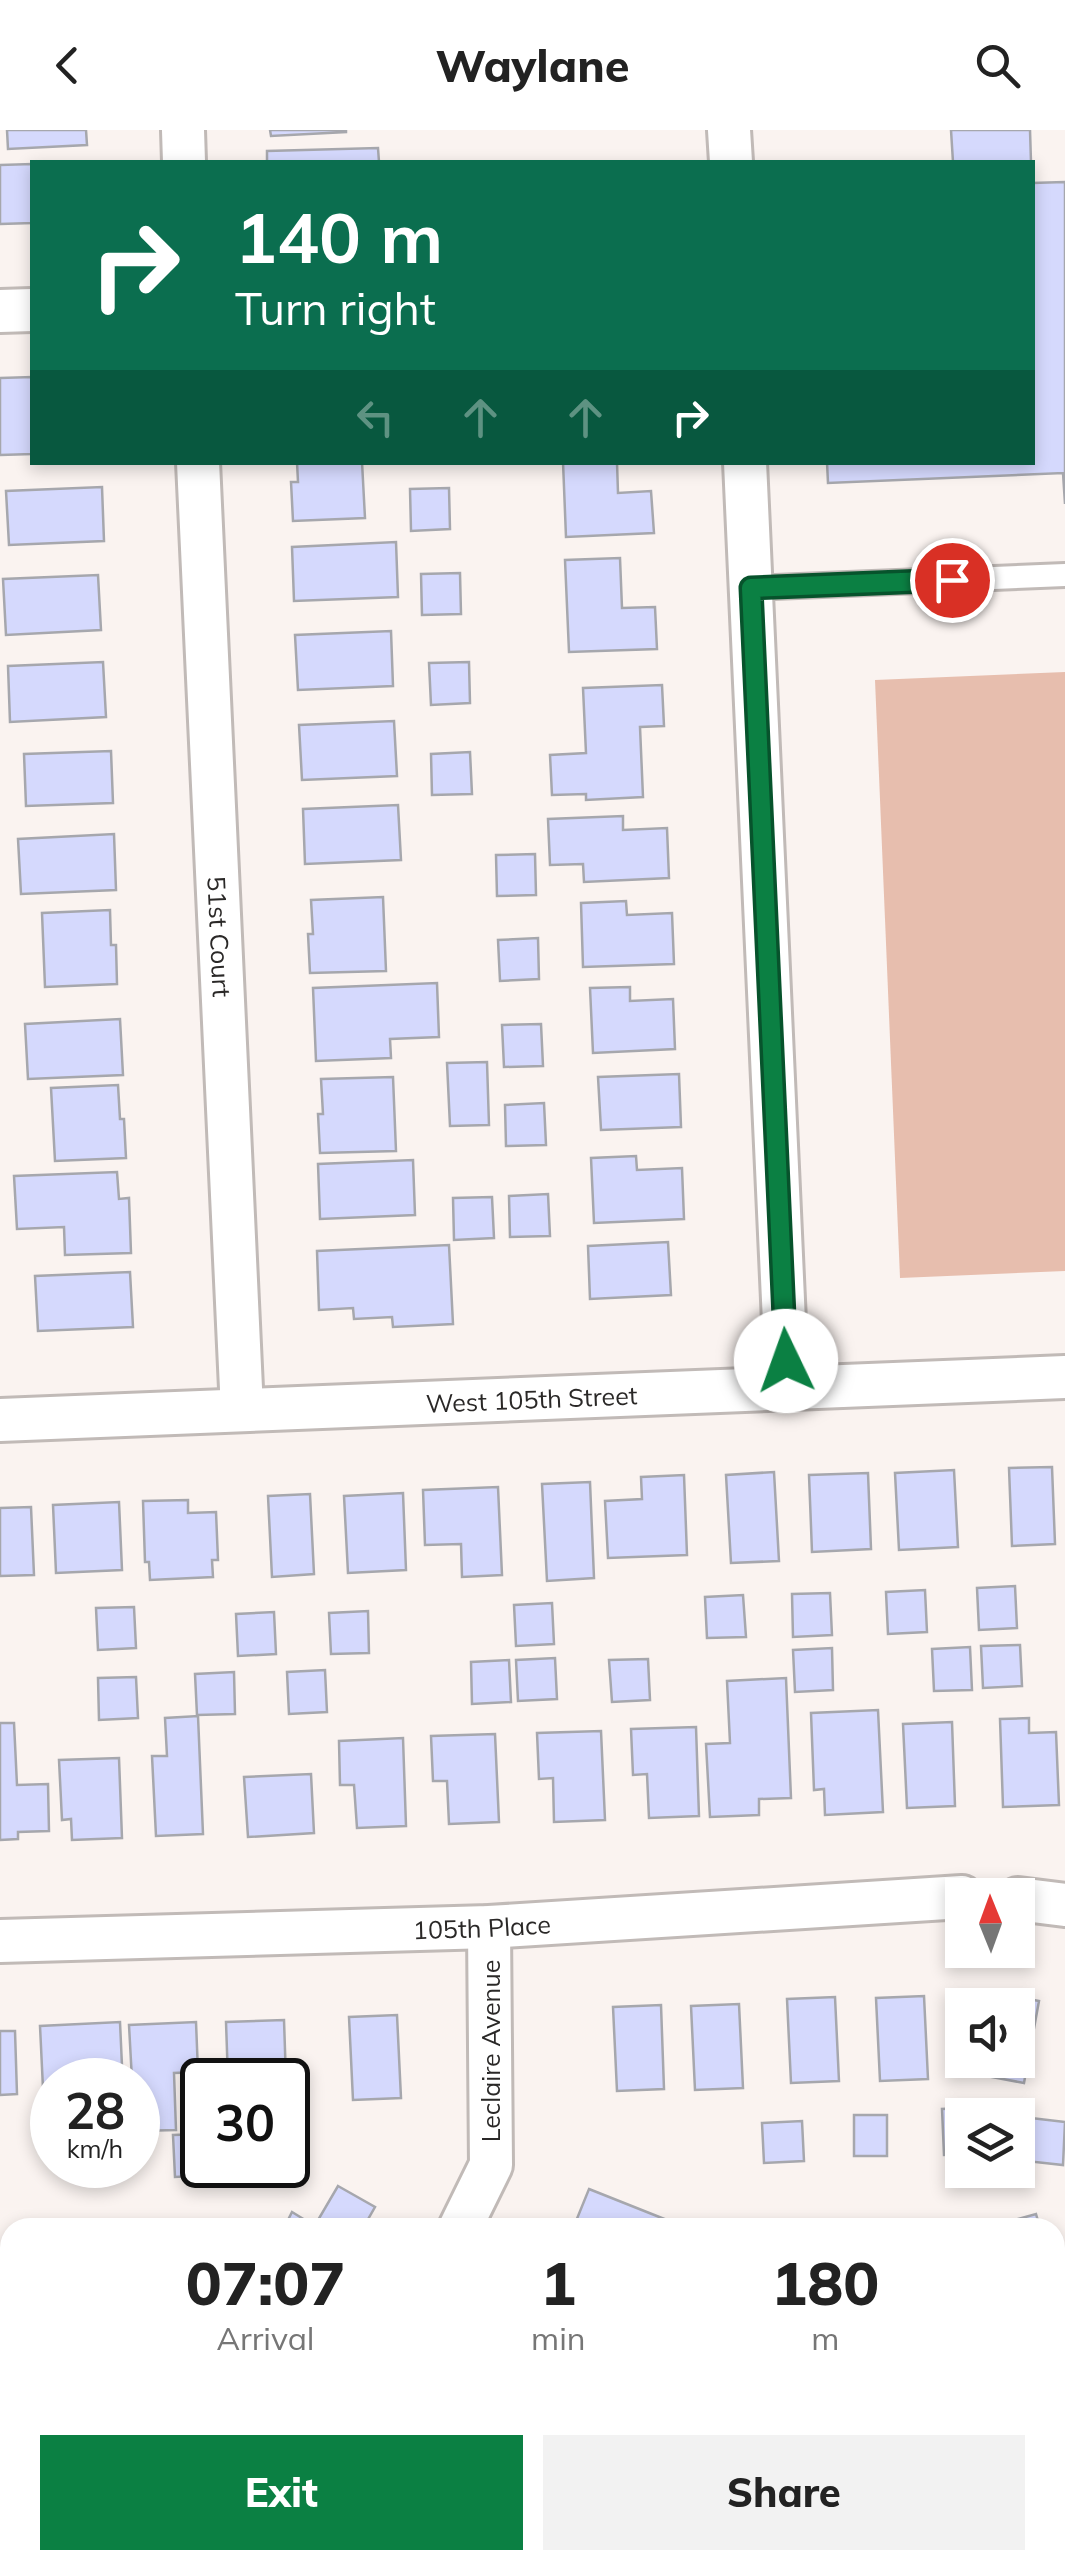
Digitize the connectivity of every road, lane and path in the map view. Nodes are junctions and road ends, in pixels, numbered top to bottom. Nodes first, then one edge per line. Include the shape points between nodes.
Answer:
1 (183, 130) edge
2 (729, 130) edge
3 (184, 160) edge
4 (731, 160) edge
5 (30, 310) edge
6 (0, 311) edge
7 (198, 465) edge
8 (745, 465) edge
9 (1065, 574) edge
10 (751, 588) junction
11 (1065, 1377) edge
12 (787, 1388) junction
13 (242, 1410) junction
14 (0, 1420) edge
15 (945, 1897) edge
16 (1035, 1901) edge
17 (1065, 1905) edge
18 (489, 1927) junction
19 (0, 1941) edge
20 (465, 2218) edge

1 - 3 street
2 - 4 street
5 - 6 street
7 - 13 street, 51st Court
8 - 10 street
9 - 10 lane
10 - 12 street
11 - 12 street, West 105th Street
12 - 13 street, West 105th Street
13 - 14 street, West 105th Street
15 - 18 street, 105th Place
16 - 17 street
18 - 19 street, 105th Place
18 - 20 street, Leclaire Avenue via 491,2165

